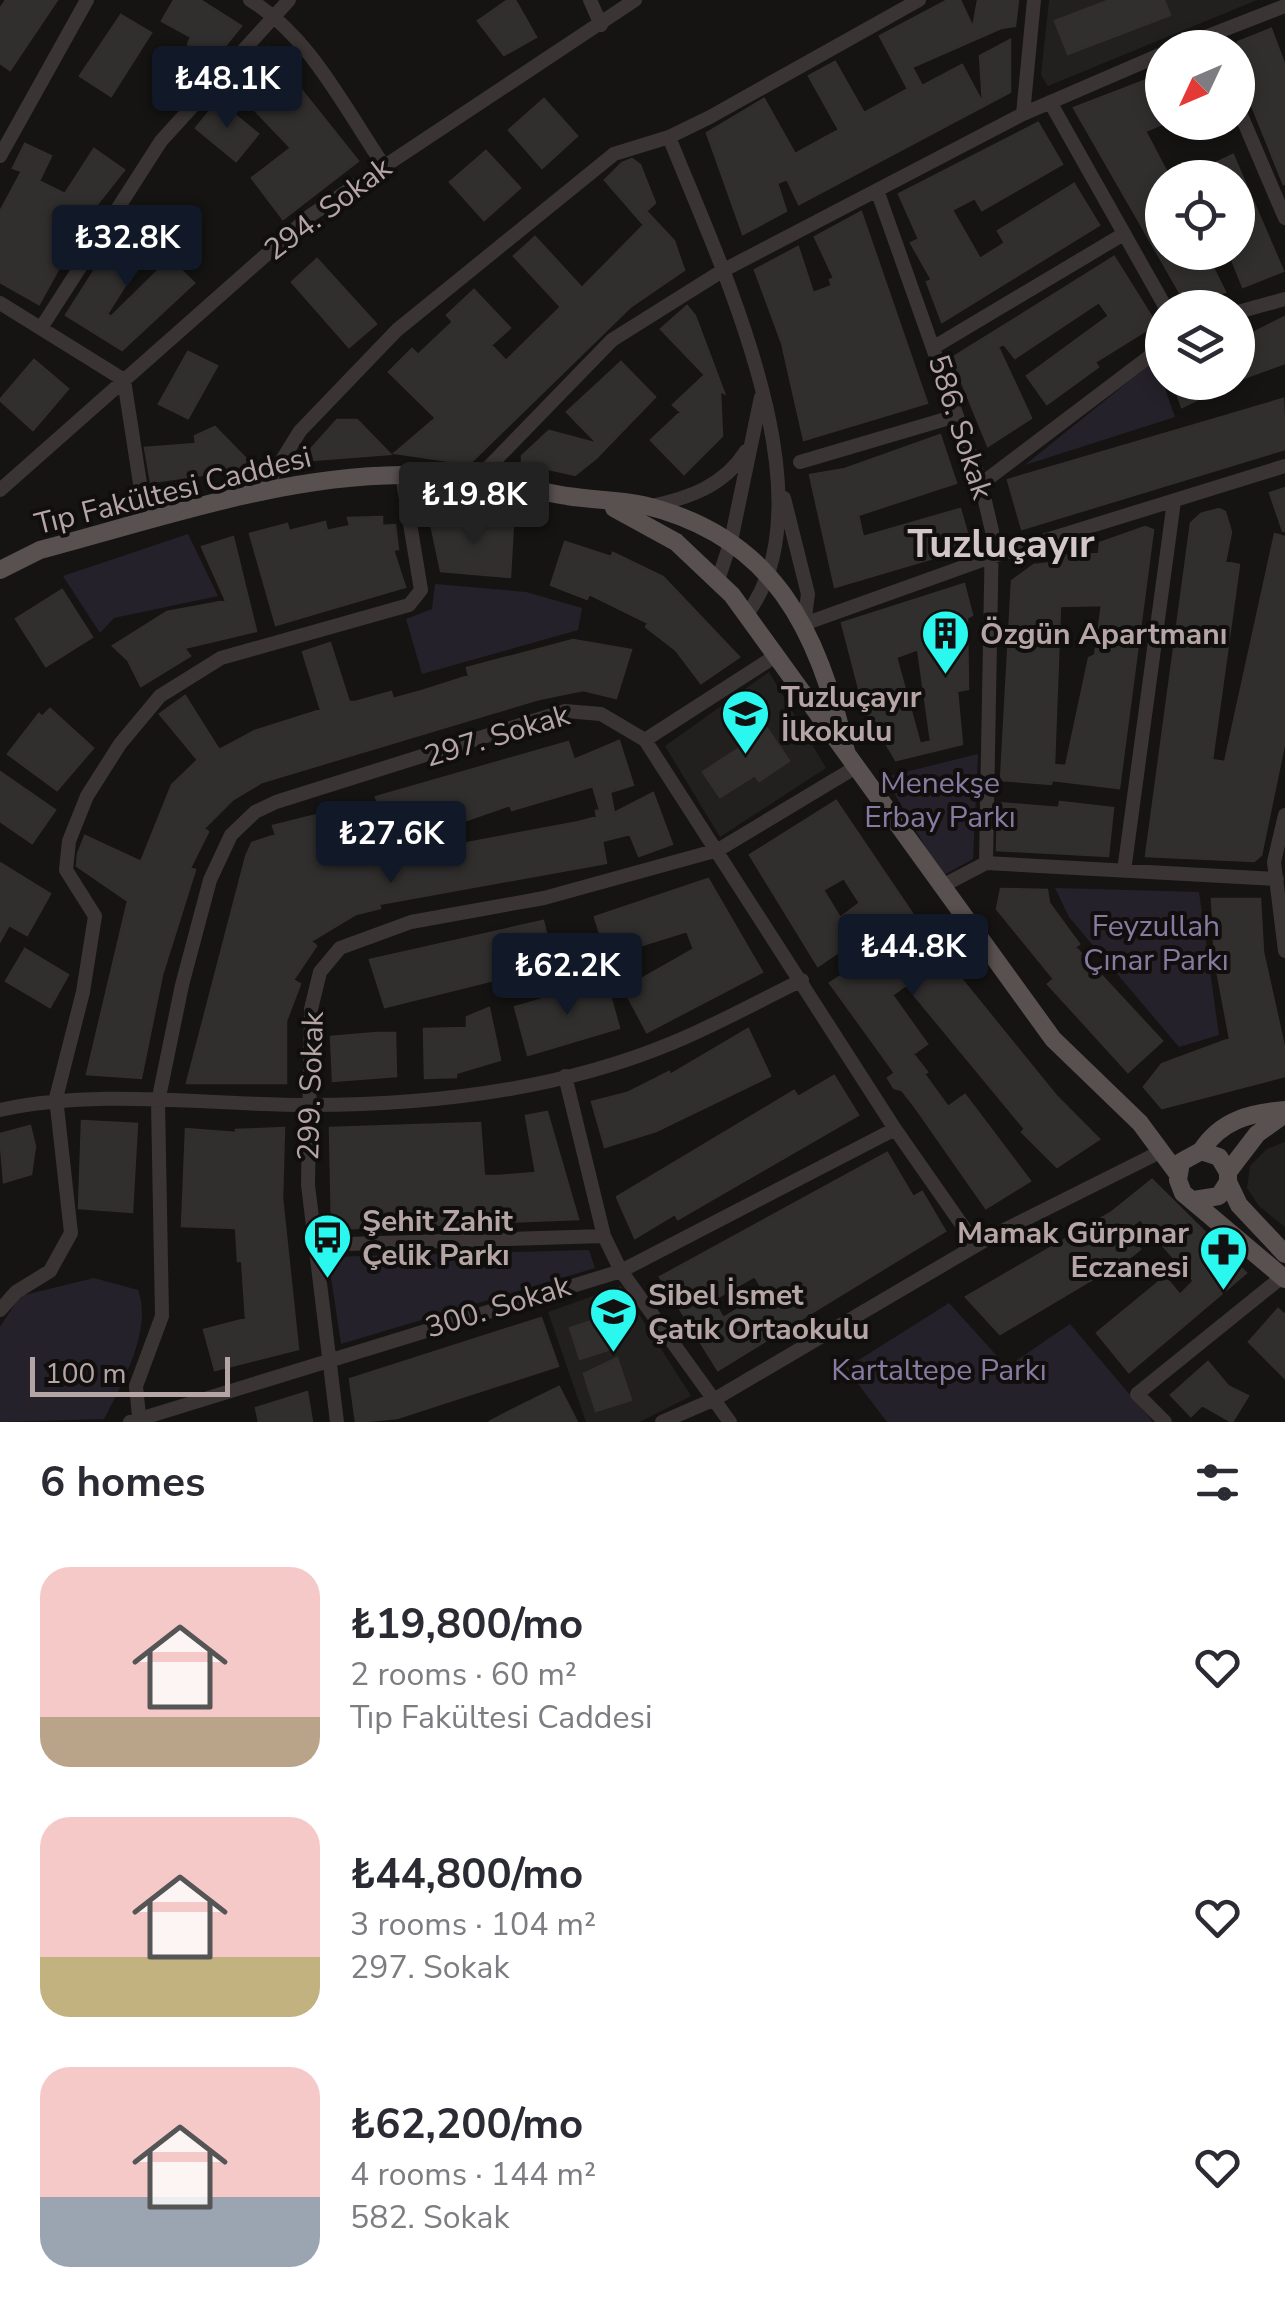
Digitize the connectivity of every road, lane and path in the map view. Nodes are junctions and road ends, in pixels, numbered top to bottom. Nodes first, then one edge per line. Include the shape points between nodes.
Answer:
1 (88, 0) edge
2 (250, 0) edge
3 (289, 0) edge
4 (590, 0) edge
5 (636, 0) edge
6 (919, 0) edge
7 (1034, 0) edge
8 (1285, 6) edge
9 (276, 15) junction
10 (601, 25) junction
11 (1233, 30) edge
12 (1145, 61) edge
13 (1050, 102) junction
14 (1023, 114) junction
15 (668, 137) junction
16 (1252, 140) edge
17 (0, 156) edge
18 (384, 166) junction
19 (877, 190) junction
20 (1285, 218) edge
21 (1122, 235) junction
22 (722, 271) junction
23 (1155, 290) edge
24 (1285, 299) edge
25 (0, 302) edge
26 (1255, 307) edge
27 (41, 328) junction
28 (934, 347) junction
29 (1145, 360) edge
30 (124, 380) junction
31 (762, 392) junction
32 (956, 416) junction
33 (752, 442) junction
34 (800, 462) dead end
35 (1285, 466) edge
36 (402, 475) junction
37 (477, 479) junction
38 (780, 484) junction
39 (981, 484) junction
40 (0, 490) edge
41 (261, 494) junction
42 (1174, 500) junction
43 (600, 501) junction
44 (648, 507) junction
45 (146, 522) junction
46 (731, 540) junction
47 (991, 557) junction
48 (0, 570) edge
49 (768, 574) junction
50 (718, 580) junction
51 (747, 614) junction
52 (804, 624) junction
53 (778, 654) junction
54 (645, 740) junction
55 (851, 759) junction
56 (1285, 815) edge
57 (718, 850) junction
58 (986, 863) junction
59 (1124, 871) junction
60 (1276, 879) junction
61 (942, 886) junction
62 (1285, 951) edge
63 (802, 980) junction
64 (565, 1076) junction
65 (56, 1098) junction
66 (158, 1102) junction
67 (310, 1105) junction
68 (0, 1110) edge
69 (1285, 1112) edge
70 (895, 1129) junction
71 (1162, 1151) junction
72 (1201, 1151) junction
73 (1177, 1173) junction
74 (1228, 1177) junction
75 (1194, 1200) junction
76 (604, 1236) junction
77 (316, 1244) junction
78 (976, 1245) junction
79 (1285, 1254) edge
80 (621, 1270) junction
81 (1284, 1278) edge
82 (0, 1310) edge
83 (328, 1358) junction
84 (715, 1399) junction
85 (134, 1419) edge
86 (337, 1422) edge
87 (662, 1422) edge
88 (730, 1422) edge
89 (1165, 1422) edge

1 - 17 street
2 - 9 street
3 - 9 street
4 - 10 street
5 - 10 street, 294. Sokak
6 - 15 street
7 - 14 street
8 - 11 street
9 - 18 street
9 - 27 street via 160,140
10 - 18 street, 294. Sokak
12 - 13 street
13 - 14 street
13 - 21 street
14 - 19 street
15 - 22 street
15 - 41 street via 614,154 397,330 300,431
16 - 20 street
18 - 30 street, 294. Sokak via 311,215
19 - 22 street
19 - 28 street, 586. Sokak
21 - 23 street
21 - 28 street
22 - 31 street
22 - 37 street via 612,340
24 - 26 street
25 - 27 street
27 - 30 street
28 - 32 street, 586. Sokak
29 - 39 street
30 - 40 street, 294. Sokak
30 - 45 street
31 - 33 street
31 - 38 street
32 - 34 street
32 - 39 street, 586. Sokak
33 - 44 street via 728,474 706,489
33 - 46 street
35 - 42 street
36 - 37 main road, Tıp Fakültesi Caddesi
36 - 41 main road, Tıp Fakültesi Caddesi via 309,482
36 - 65 street via 420,590 409,605 221,658 160,696 87,796 69,841 66,870 95,916 84,992
37 - 43 main road, Tıp Fakültesi Caddesi
38 - 49 street
38 - 52 street via 808,594
39 - 47 street, 586. Sokak
41 - 45 main road, Tıp Fakültesi Caddesi
42 - 47 street
42 - 59 street
43 - 44 main road, Tıp Fakültesi Caddesi
43 - 50 main road via 676,542
44 - 46 main road, Tıp Fakültesi Caddesi
45 - 48 main road, Tıp Fakültesi Caddesi via 40,550
46 - 49 main road
46 - 50 street
47 - 52 street
47 - 58 street, 586. Sokak
49 - 51 street
49 - 52 main road
50 - 51 main road
51 - 53 main road
52 - 55 main road via 828,676
53 - 54 street
53 - 55 main road
54 - 57 street, 297. Sokak
54 - 66 street, 297. Sokak via 601,714 566,711 254,812 231,836 210,880
55 - 57 street, 299. Sokak
55 - 61 main road
56 - 60 street
57 - 63 street, 297. Sokak
57 - 67 street, 299. Sokak via 544,898 411,922 340,948 320,972 311,1009
58 - 59 street
58 - 61 street
59 - 60 street
60 - 62 street
61 - 71 main road via 1053,1039
63 - 64 street via 671,1044
63 - 70 street, 297. Sokak
64 - 67 street via 433,1101
64 - 76 street
65 - 66 street
65 - 68 street
65 - 82 street via 71,1233 50,1271
66 - 67 street
66 - 85 street, 297. Sokak via 162,1316 136,1386
67 - 77 street, 299. Sokak via 308,1185
69 - 72 main road via 1232,1121
69 - 74 main road via 1257,1134
70 - 78 street, 297. Sokak
70 - 80 street, 300. Sokak
71 - 73 main road
71 - 78 street
72 - 73 main road via 1185,1158
72 - 74 main road via 1219,1157
73 - 75 main road
74 - 75 main road via 1214,1199
74 - 79 main road via 1239,1205
75 - 81 main road
76 - 77 street
76 - 80 street
77 - 83 street, 299. Sokak
78 - 84 street
80 - 83 street, 300. Sokak
80 - 84 street
81 - 89 street via 1137,1394
83 - 85 street, 300. Sokak
83 - 86 street, 299. Sokak
84 - 87 street
84 - 88 street

